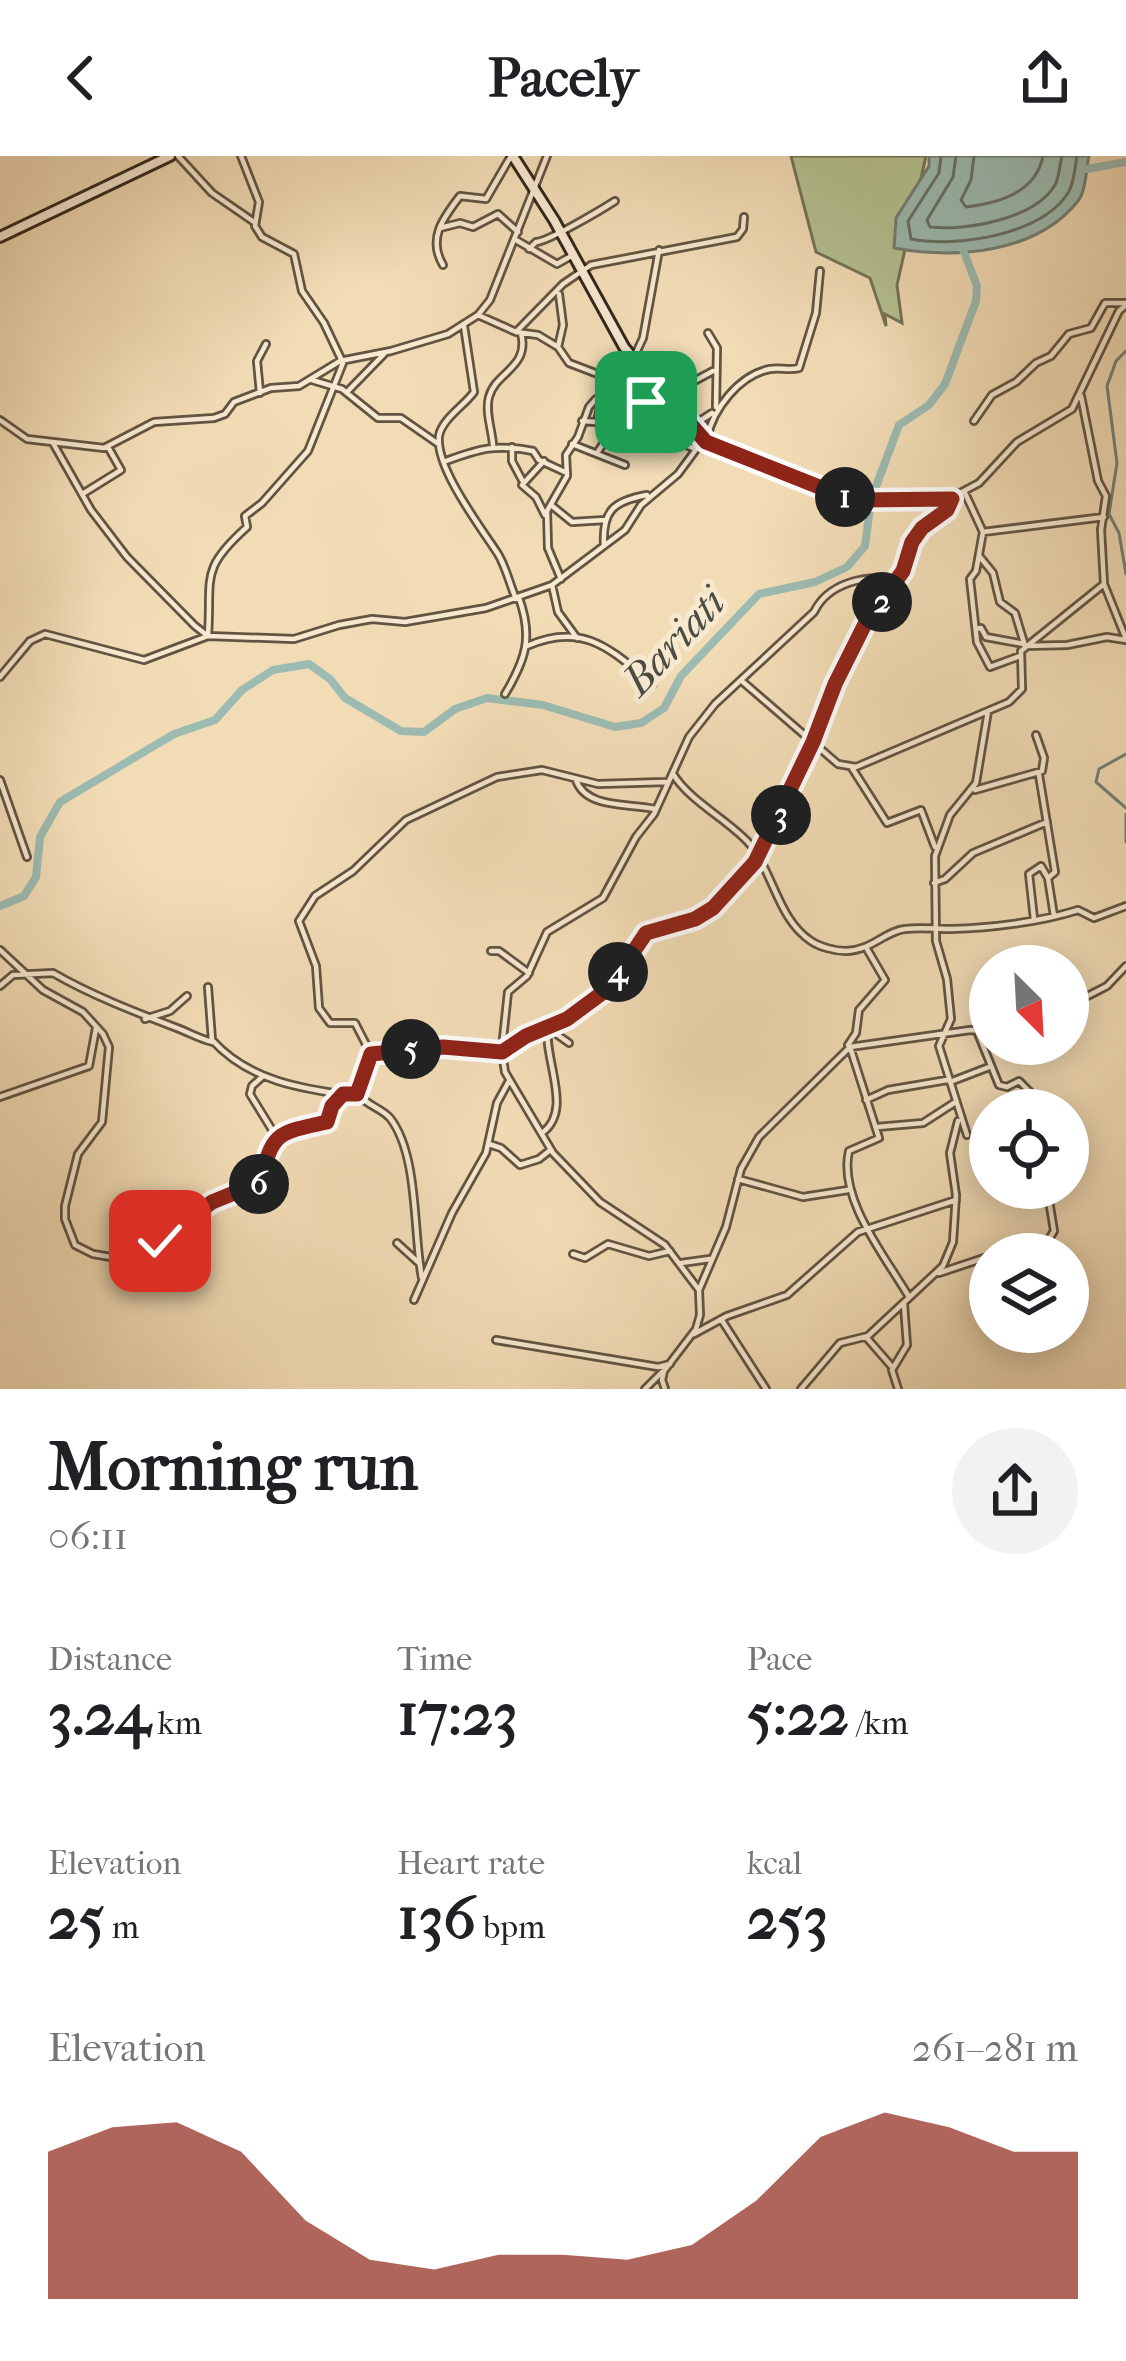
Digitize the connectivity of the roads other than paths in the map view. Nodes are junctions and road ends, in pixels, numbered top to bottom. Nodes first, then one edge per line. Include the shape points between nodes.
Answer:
1 (241, 156) edge
2 (512, 156) edge
3 (547, 156) edge
4 (168, 157) edge
5 (535, 191) junction
6 (615, 201) dead end
7 (744, 218) dead end
8 (254, 222) junction
9 (437, 229) junction
10 (561, 232) junction
11 (516, 236) junction
12 (0, 237) edge
13 (529, 249) junction
14 (659, 250) junction
15 (573, 254) junction
16 (443, 266) dead end
17 (581, 270) junction
18 (820, 271) dead end
19 (559, 290) junction
20 (1126, 304) edge
21 (478, 315) junction
22 (464, 326) junction
23 (708, 332) dead end
24 (519, 333) junction
25 (266, 344) dead end
26 (558, 347) junction
27 (385, 353) junction
28 (633, 360) junction
29 (340, 362) junction
30 (715, 370) junction
31 (668, 373) dead end
32 (610, 378) junction
33 (310, 379) junction
34 (333, 386) junction
35 (260, 393) junction
36 (347, 393) junction
37 (622, 393) junction
38 (665, 395) junction
39 (1081, 395) junction
40 (603, 398) junction
41 (627, 406) junction
42 (715, 410) junction
43 (0, 421) edge
44 (582, 421) junction
45 (974, 421) dead end
46 (692, 426) junction
47 (657, 431) junction
48 (705, 441) junction
49 (53, 443) junction
50 (572, 444) junction
51 (493, 445) junction
52 (108, 447) junction
53 (441, 447) junction
54 (512, 447) junction
55 (696, 449) junction
56 (597, 452) junction
57 (446, 461) junction
58 (544, 461) junction
59 (625, 465) dead end
60 (567, 473) junction
61 (523, 483) junction
62 (965, 493) junction
63 (82, 494) junction
64 (651, 495) junction
65 (952, 499) junction
66 (864, 500) joint
67 (551, 504) junction
68 (545, 516) junction
69 (1104, 518) junction
70 (605, 520) junction
71 (982, 532) junction
72 (604, 546) junction
73 (980, 557) junction
74 (561, 579) junction
75 (897, 581) junction
76 (1104, 584) junction
77 (552, 585) junction
78 (517, 598) junction
79 (976, 629) junction
80 (208, 636) junction
81 (577, 638) junction
82 (1126, 640) edge
83 (1025, 645) junction
84 (527, 646) junction
85 (1020, 656) junction
86 (0, 677) edge
87 (741, 680) junction
88 (653, 684) dead end
89 (505, 694) dead end
90 (988, 711) junction
91 (1036, 735) dead end
92 (813, 742) junction
93 (852, 768) junction
94 (1039, 772) junction
95 (673, 774) junction
96 (0, 780) edge
97 (576, 780) junction
98 (668, 782) junction
99 (971, 791) junction
100 (656, 809) junction
101 (1047, 822) junction
102 (936, 851) junction
103 (758, 853) junction
104 (27, 856) dead end
105 (1048, 878) junction
106 (934, 883) junction
107 (1126, 907) edge
108 (1054, 916) junction
109 (1034, 919) junction
110 (936, 928) junction
111 (866, 947) junction
112 (0, 950) edge
113 (491, 951) dead end
114 (1126, 966) edge
115 (529, 973) junction
116 (22, 974) junction
117 (0, 986) edge
118 (208, 987) dead end
119 (1089, 995) edge
120 (187, 996) dead end
121 (145, 1019) junction
122 (96, 1027) junction
123 (548, 1027) junction
124 (969, 1032) edge
125 (943, 1036) junction
126 (213, 1042) junction
127 (569, 1043) dead end
128 (847, 1048) junction
129 (502, 1052) junction
130 (371, 1054) junction
131 (989, 1066) joint
132 (263, 1076) junction
133 (509, 1079) junction
134 (950, 1081) junction
135 (1028, 1089) edge
136 (343, 1094) junction
137 (358, 1094) junction
138 (0, 1097) edge
139 (866, 1100) junction
140 (954, 1103) junction
141 (959, 1117) junction
142 (877, 1127) junction
143 (542, 1134) junction
144 (967, 1135) dead end
145 (277, 1138) junction
146 (489, 1144) junction
147 (550, 1150) junction
148 (738, 1179) junction
149 (848, 1190) junction
150 (956, 1200) junction
151 (870, 1230) junction
152 (397, 1243) dead end
153 (670, 1251) junction
154 (573, 1254) dead end
155 (711, 1258) junction
156 (420, 1263) junction
157 (680, 1263) junction
158 (969, 1263) edge
159 (937, 1274) junction
160 (422, 1278) junction
161 (699, 1290) junction
162 (414, 1300) dead end
163 (907, 1300) junction
164 (721, 1319) junction
165 (694, 1334) junction
166 (866, 1337) junction
167 (496, 1340) dead end
168 (670, 1364) junction
169 (893, 1368) junction
170 (664, 1371) junction
171 (645, 1389) edge
172 (665, 1389) edge
173 (766, 1389) edge
174 (801, 1389) edge
175 (898, 1389) edge

1 - 8 street via 259,202
2 - 5 street
2 - 9 street via 486,199 460,196
3 - 5 street
4 - 8 street
4 - 12 street
5 - 10 street
5 - 11 street
6 - 10 street
7 - 14 street via 737,238
8 - 29 street via 262,237 294,254 302,291
9 - 11 street via 473,227 498,214
9 - 16 street
10 - 13 street
10 - 15 street
11 - 13 street
11 - 21 street
13 - 15 street via 557,264
14 - 17 street
14 - 28 street
15 - 17 street
17 - 19 street
17 - 28 street
18 - 42 street via 799,368 765,371
19 - 24 street
19 - 26 street
20 - 39 street
20 - 45 street via 1105,303 1090,328 1069,334 1051,356 992,394
21 - 22 street
21 - 24 street
22 - 27 street
22 - 53 street via 475,392 443,427
23 - 30 street
24 - 26 street
24 - 51 street via 524,348 488,400
25 - 35 street via 257,361
26 - 32 street via 569,363
27 - 29 street
27 - 36 street
28 - 37 street
28 - 38 street
29 - 33 street
29 - 34 street
30 - 38 street
30 - 42 street
31 - 38 street
32 - 37 street
32 - 40 street
33 - 34 street
33 - 35 street
34 - 36 street
34 - 80 street via 308,451 218,555
35 - 52 street via 234,402 223,416 164,420
36 - 53 street via 378,418 401,418
37 - 38 street via 648,403
37 - 40 street
37 - 41 street
38 - 46 street
38 - 47 street
39 - 62 street
39 - 69 street
40 - 44 street
40 - 44 street via 597,422
41 - 47 street
41 - 56 street
42 - 46 street
42 - 48 street
43 - 49 street via 23,438
44 - 50 street
46 - 48 street
47 - 55 street
48 - 55 street
48 - 66 street
49 - 52 street
49 - 63 street
50 - 56 street
50 - 60 street
51 - 54 street
51 - 57 street
52 - 63 street via 120,472
53 - 57 street
54 - 58 street
54 - 61 street
55 - 64 street
56 - 59 street
57 - 78 street
58 - 60 street
58 - 61 street
60 - 67 street
61 - 68 street
62 - 65 street
62 - 71 street
63 - 80 street via 133,564
64 - 70 street via 621,501
64 - 72 street
65 - 66 street
65 - 75 street via 916,535
67 - 68 street
67 - 70 street via 572,522
68 - 74 street
69 - 71 street
69 - 76 street
70 - 72 street
71 - 73 street
72 - 74 street
73 - 79 street via 970,579
73 - 83 street
74 - 77 street
75 - 87 street via 865,580 824,596
75 - 92 street via 866,622
76 - 82 street
76 - 83 street
77 - 78 street
77 - 81 street via 557,612
78 - 80 street via 294,639
78 - 84 street
79 - 83 street
79 - 85 street via 991,667
80 - 86 street via 144,660 45,634
81 - 84 street
81 - 88 street via 611,648
82 - 83 street
83 - 85 street
84 - 89 street
85 - 90 street via 1021,691
87 - 92 street
87 - 95 street via 697,727
90 - 93 street
90 - 99 street
91 - 94 street via 1044,758
92 - 93 street
92 - 103 street
93 - 102 street via 887,823 921,810
94 - 99 street
94 - 101 street
95 - 98 street
95 - 103 street
96 - 104 street
97 - 98 street
97 - 100 street via 593,800
97 - 130 street via 535,770 464,791 406,820 300,914 324,1016 333,1025 355,1024
98 - 100 street
99 - 102 street via 950,815
100 - 115 street via 603,898 547,932
101 - 105 street via 1055,872
101 - 106 street via 973,853
102 - 106 street
103 - 111 street via 809,940 839,950
103 - 123 street via 713,908 646,933 609,988
105 - 108 street
105 - 109 street via 1042,866 1030,873
106 - 110 street
107 - 108 street via 1094,918 1078,910
108 - 109 street
109 - 110 street
110 - 111 street via 896,930
110 - 125 street via 951,1019
111 - 128 street via 885,980 859,1010
112 - 116 street
113 - 115 street
114 - 119 street
115 - 129 street via 505,998
116 - 117 street
116 - 121 street via 53,973
116 - 122 street
118 - 126 street
120 - 121 street
121 - 126 street
122 - 138 street via 88,1066
122 - 145 street via 108,1042 110,1066 102,1122 78,1154 65,1206 74,1245 117,1258 170,1237 212,1202 261,1182
123 - 127 street
123 - 129 street
123 - 143 street via 558,1108
124 - 125 street
125 - 128 street
125 - 134 street via 939,1051
126 - 132 street
128 - 139 street
128 - 148 street via 759,1137
129 - 130 street
129 - 133 street
130 - 137 street
131 - 134 street
131 - 135 street via 1001,1086
132 - 136 street
132 - 145 street via 250,1094
133 - 143 street
133 - 146 street
134 - 139 street
134 - 140 street
136 - 137 street
136 - 145 street via 327,1122
137 - 156 street via 389,1117 404,1152
139 - 142 street
140 - 141 street
140 - 142 street via 922,1123
141 - 144 street
141 - 150 street via 950,1153
142 - 149 street via 877,1142 848,1154
143 - 147 street
146 - 147 street via 520,1165
146 - 160 street
147 - 153 street via 600,1202
148 - 149 street via 803,1197
148 - 155 street
149 - 151 street
150 - 151 street
150 - 159 street via 952,1246
151 - 163 street
151 - 164 street via 787,1295
152 - 156 street
153 - 154 street via 649,1256 608,1244 585,1258
153 - 157 street
155 - 157 street
155 - 161 street
156 - 160 street
157 - 161 street
158 - 159 street
159 - 163 street
160 - 162 street
161 - 165 street
163 - 166 street
163 - 169 street via 907,1346
164 - 165 street
164 - 173 street
165 - 168 street
166 - 169 street
166 - 174 street via 840,1343
167 - 168 street
168 - 170 street
169 - 175 street
170 - 171 street
170 - 172 street

